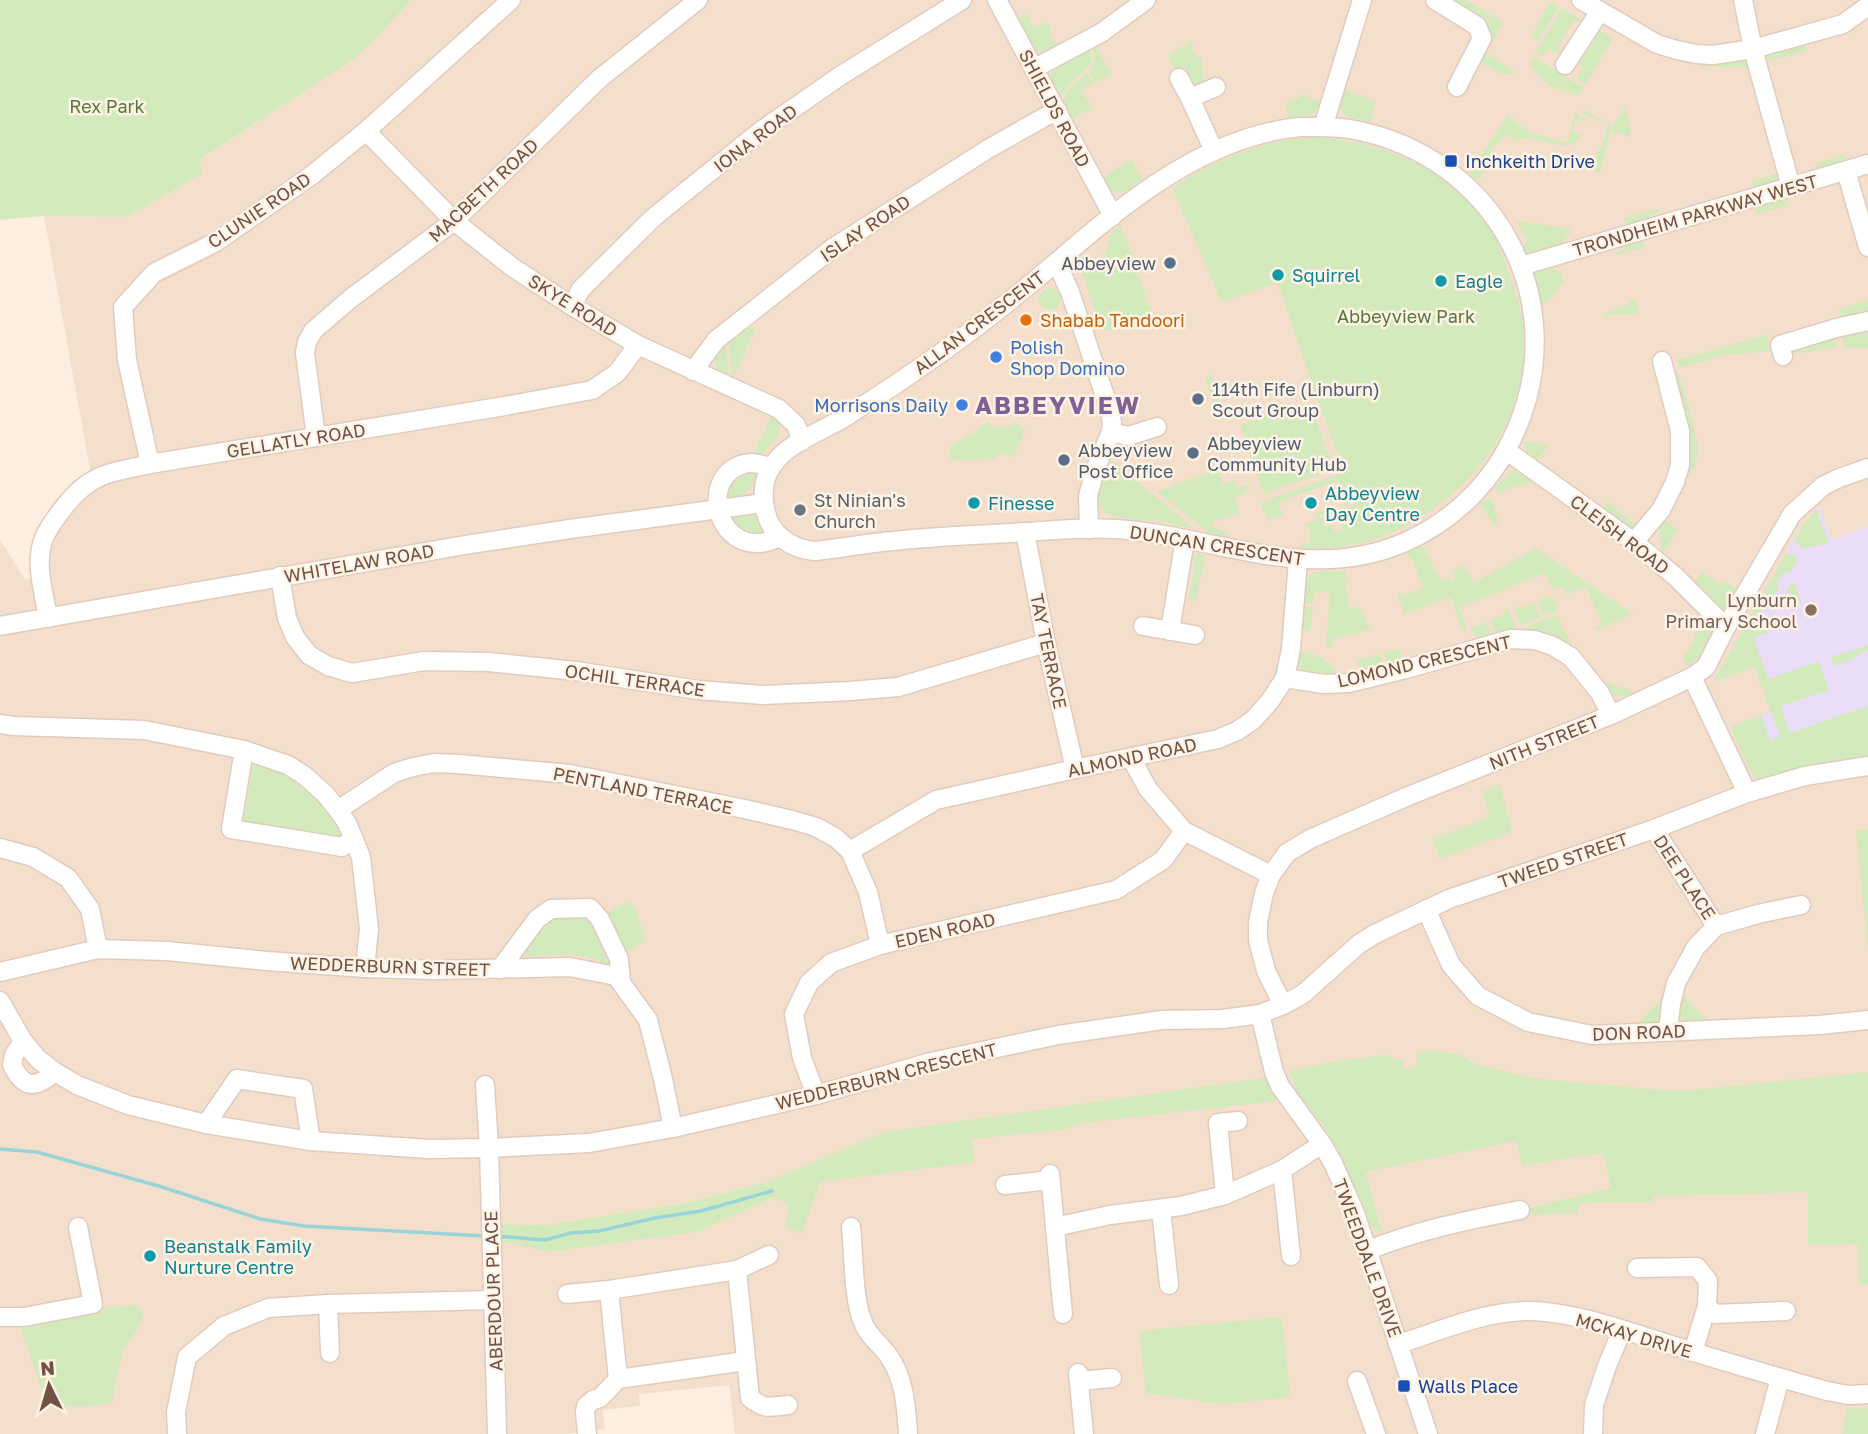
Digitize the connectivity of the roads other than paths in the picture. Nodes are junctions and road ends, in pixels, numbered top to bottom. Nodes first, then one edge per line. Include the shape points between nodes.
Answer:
1 (511, 0) edge
2 (698, 0) edge
3 (962, 0) edge
4 (997, 0) edge
5 (1146, 0) edge
6 (1343, 0) edge
7 (1435, 0) edge
8 (1581, 0) edge
9 (1743, 0) edge
10 (1362, 3) edge
11 (1868, 6) edge
12 (1600, 11) junction
13 (1753, 49) junction
14 (1564, 64) dead end
15 (1035, 68) junction
16 (1179, 78) dead end
17 (1216, 87) dead end
18 (1457, 88) dead end
19 (1190, 98) junction
20 (1057, 110) junction
21 (1323, 127) junction
22 (366, 131) junction
23 (1214, 151) junction
24 (1868, 164) edge
25 (1846, 171) junction
26 (1791, 187) junction
27 (1113, 216) junction
28 (454, 221) junction
29 (1868, 247) edge
30 (1057, 263) junction
31 (1521, 266) junction
32 (572, 306) junction
33 (1868, 321) edge
34 (638, 345) junction
35 (1780, 346) dead end
36 (1662, 361) dead end
37 (693, 371) junction
38 (1157, 427) dead end
39 (1111, 432) junction
40 (316, 437) junction
41 (803, 440) junction
42 (1507, 450) junction
43 (150, 464) junction
44 (771, 467) junction
45 (1868, 468) edge
46 (764, 503) junction
47 (719, 509) junction
48 (1089, 529) junction
49 (1026, 532) junction
50 (779, 537) junction
51 (1185, 539) junction
52 (1634, 542) junction
53 (1298, 560) junction
54 (280, 576) junction
55 (48, 618) junction
56 (0, 626) edge
57 (1143, 626) dead end
58 (1726, 627) junction
59 (1170, 631) junction
60 (1195, 635) dead end
61 (1046, 643) junction
62 (1692, 677) junction
63 (1286, 678) junction
64 (1611, 715) junction
65 (0, 723) edge
66 (244, 750) junction
67 (1131, 758) junction
68 (1868, 766) edge
69 (1075, 769) junction
70 (1747, 793) junction
71 (338, 810) junction
72 (1654, 829) junction
73 (1184, 831) junction
74 (354, 839) junction
75 (0, 848) edge
76 (850, 850) junction
77 (1271, 875) junction
78 (1801, 905) dead end
79 (1426, 909) junction
80 (1716, 926) junction
81 (880, 945) junction
82 (98, 949) junction
83 (365, 968) junction
84 (500, 969) junction
85 (0, 972) edge
86 (621, 982) junction
87 (0, 1001) edge
88 (1283, 1005) junction
89 (1260, 1014) junction
90 (1868, 1020) edge
91 (1668, 1031) junction
92 (23, 1041) junction
93 (55, 1072) junction
94 (485, 1085) dead end
95 (816, 1095) junction
96 (1238, 1121) dead end
97 (206, 1124) junction
98 (673, 1128) junction
99 (311, 1141) junction
100 (1322, 1144) junction
101 (489, 1148) junction
102 (1282, 1170) junction
103 (1004, 1185) dead end
104 (1225, 1195) junction
105 (1161, 1210) junction
106 (1520, 1210) dead end
107 (78, 1227) dead end
108 (851, 1227) dead end
109 (1055, 1227) junction
110 (1369, 1250) junction
111 (769, 1255) dead end
112 (1291, 1256) dead end
113 (1637, 1268) dead end
114 (737, 1270) junction
115 (1169, 1285) dead end
116 (609, 1290) junction
117 (567, 1294) dead end
118 (494, 1300) junction
119 (328, 1304) junction
120 (1707, 1306) junction
121 (1786, 1311) dead end
122 (1063, 1314) dead end
123 (0, 1317) edge
124 (1622, 1330) junction
125 (1399, 1344) junction
126 (1693, 1352) junction
127 (330, 1353) dead end
128 (746, 1361) junction
129 (1112, 1378) dead end
130 (1780, 1378) junction
131 (618, 1379) junction
132 (1357, 1381) dead end
133 (1868, 1394) edge
134 (788, 1405) dead end
135 (177, 1434) edge
136 (497, 1434) edge
137 (587, 1434) edge
138 (908, 1434) edge
139 (1084, 1434) edge
140 (1376, 1434) edge
141 (1428, 1434) edge
142 (1593, 1434) edge
143 (1765, 1434) edge

1 - 22 street, CLUNIE ROAD
2 - 28 street, MACBETH ROAD via 598,79
3 - 32 street, IONA ROAD via 762,130 654,216 581,289
4 - 15 street, SHIELDS ROAD
5 - 15 street via 1101,33
6 - 10 street
7 - 18 street via 1477,26 1482,38
8 - 12 street
9 - 13 street
10 - 21 street
11 - 13 street via 1843,24
12 - 13 street via 1657,44 1677,50 1713,55
12 - 14 street
13 - 26 street
15 - 20 street, SHIELDS ROAD
16 - 19 street
17 - 19 street
19 - 23 street
20 - 27 street, SHIELDS ROAD
20 - 37 street, ISLAY ROAD via 834,247 716,340
21 - 23 street, ALLAN CRESCENT via 1260,134
21 - 31 street, ALLAN CRESCENT via 1382,136 1450,171 1485,204
22 - 28 street, SKYE ROAD
22 - 43 street, CLUNIE ROAD via 312,176 216,242 154,273 123,307 127,360
23 - 27 street, ALLAN CRESCENT via 1154,185
24 - 25 street, TRONDHEIM PARKWAY WEST
25 - 26 street, TRONDHEIM PARKWAY WEST
25 - 29 street
26 - 31 street, TRONDHEIM PARKWAY WEST
27 - 30 street, ALLAN CRESCENT
28 - 32 street, SKYE ROAD
28 - 40 street, MACBETH ROAD via 313,331 305,353
30 - 39 street via 1110,408
30 - 41 street, ALLAN CRESCENT via 946,350
31 - 42 street, DUNCAN CRESCENT via 1531,301 1534,360 1526,407
32 - 34 street, SKYE ROAD
33 - 35 street
34 - 37 street, SKYE ROAD
34 - 40 street, GELLATLY ROAD via 617,373 592,390
36 - 52 street via 1680,431 1680,465 1661,510
37 - 41 street, SKYE ROAD via 779,410 796,425
38 - 39 street via 1128,436
39 - 48 street via 1088,496
40 - 43 street, GELLATLY ROAD
41 - 44 street, ALLAN CRESCENT
42 - 52 street, CLEISH ROAD
42 - 53 street, DUNCAN CRESCENT via 1460,508 1430,530 1373,552
43 - 55 street, GELLATLY ROAD via 86,484 52,522 40,556
44 - 46 street
44 - 47 street via 742,464 725,475
45 - 58 street, NITH STREET via 1823,486 1792,514
46 - 47 street, WHITELAW ROAD
46 - 50 street
47 - 50 street via 722,524 739,539 757,544
47 - 54 street, WHITELAW ROAD via 570,528
48 - 49 street, DUNCAN CRESCENT
48 - 51 street, DUNCAN CRESCENT
49 - 50 street, DUNCAN CRESCENT via 918,538 816,551 803,550
49 - 61 street, TAY TERRACE
51 - 53 street, DUNCAN CRESCENT
51 - 59 street
52 - 58 street, CLEISH ROAD
53 - 63 street, ALMOND ROAD
54 - 55 street, WHITELAW ROAD
54 - 61 street, OCHIL TERRACE via 295,637 309,655 352,673 424,661 489,662 764,695 898,687
55 - 56 street, WHITELAW ROAD
57 - 59 street
58 - 62 street, NITH STREET via 1706,667
59 - 60 street
61 - 69 street, TAY TERRACE
62 - 64 street, NITH STREET
62 - 70 street
63 - 64 street, LOMOND CRESCENT via 1349,683 1511,639 1535,640 1571,657
63 - 67 street, ALMOND ROAD via 1253,720 1237,731 1218,740
64 - 77 street, NITH STREET via 1310,839 1287,853
65 - 66 street via 144,730
66 - 71 street via 288,765
66 - 74 street via 231,829 342,847
67 - 69 street, ALMOND ROAD
67 - 73 street via 1148,789
68 - 70 street, TWEED STREET via 1805,776
69 - 76 street, ALMOND ROAD via 936,800
70 - 72 street, TWEED STREET
71 - 74 street
71 - 76 street, PENTLAND TERRACE via 394,773 459,764 570,774 740,808 816,827
72 - 79 street, TWEED STREET
72 - 80 street, DEE PLACE
73 - 77 street
73 - 81 street, EDEN ROAD via 1163,860 1116,890
74 - 83 street via 361,857 369,929
75 - 82 street via 33,857 68,878 90,909
76 - 81 street via 868,892
77 - 88 street, NITH STREET via 1258,940 1266,971
78 - 80 street
79 - 88 street, TWEED STREET via 1359,944 1310,988
79 - 91 street, DON ROAD via 1451,965 1478,996 1528,1022 1592,1035
80 - 91 street via 1696,947 1676,984
81 - 95 street, EDEN ROAD via 831,963 808,983 794,1014 802,1058
82 - 83 street, WEDDERBURN STREET
82 - 85 street, WEDDERBURN STREET
83 - 84 street, WEDDERBURN STREET
84 - 86 street, WEDDERBURN STREET via 570,967 616,976
84 - 86 street via 537,919 551,909 590,908 619,959
86 - 98 street via 648,1020
87 - 92 street, WEDDERBURN CRESCENT
88 - 89 street, WEDDERBURN CRESCENT
89 - 95 street, WEDDERBURN CRESCENT via 1162,1020 1058,1035 931,1062
89 - 100 street, TWEEDDALE DRIVE via 1280,1086
90 - 91 street, DON ROAD
92 - 93 street, WEDDERBURN CRESCENT
92 - 93 street via 12,1065 18,1076 29,1084 42,1084
93 - 97 street, WEDDERBURN CRESCENT via 77,1086 128,1105
94 - 101 street
95 - 98 street, WEDDERBURN CRESCENT
96 - 104 street via 1218,1123
97 - 99 street, WEDDERBURN CRESCENT
97 - 99 street via 237,1079 303,1089
98 - 101 street, WEDDERBURN CRESCENT via 589,1143
99 - 101 street, WEDDERBURN CRESCENT
100 - 102 street
100 - 110 street, TWEEDDALE DRIVE
101 - 118 street, ABERDOUR PLACE
102 - 104 street
102 - 112 street
103 - 109 street via 1050,1177
104 - 105 street
105 - 109 street
105 - 115 street
106 - 110 street via 1453,1223
107 - 123 street via 93,1304
108 - 138 street via 859,1310 870,1336 897,1370 904,1390
109 - 122 street
110 - 125 street, TWEEDDALE DRIVE
111 - 114 street
113 - 120 street via 1697,1267 1708,1281
114 - 116 street
114 - 128 street
116 - 117 street
116 - 131 street
118 - 119 street
118 - 136 street, ABERDOUR PLACE
119 - 127 street
119 - 135 street via 268,1308 224,1326 187,1357 176,1412
120 - 121 street via 1716,1314
120 - 126 street
124 - 125 street, MCKAY DRIVE via 1532,1311 1472,1320
124 - 126 street, MCKAY DRIVE
124 - 142 street via 1594,1405
125 - 141 street, TWEEDDALE DRIVE
126 - 130 street, MCKAY DRIVE
128 - 131 street
128 - 134 street via 750,1398 765,1408
129 - 139 street via 1078,1377
130 - 133 street, MCKAY DRIVE via 1848,1395
130 - 143 street
131 - 137 street via 586,1406
132 - 140 street

